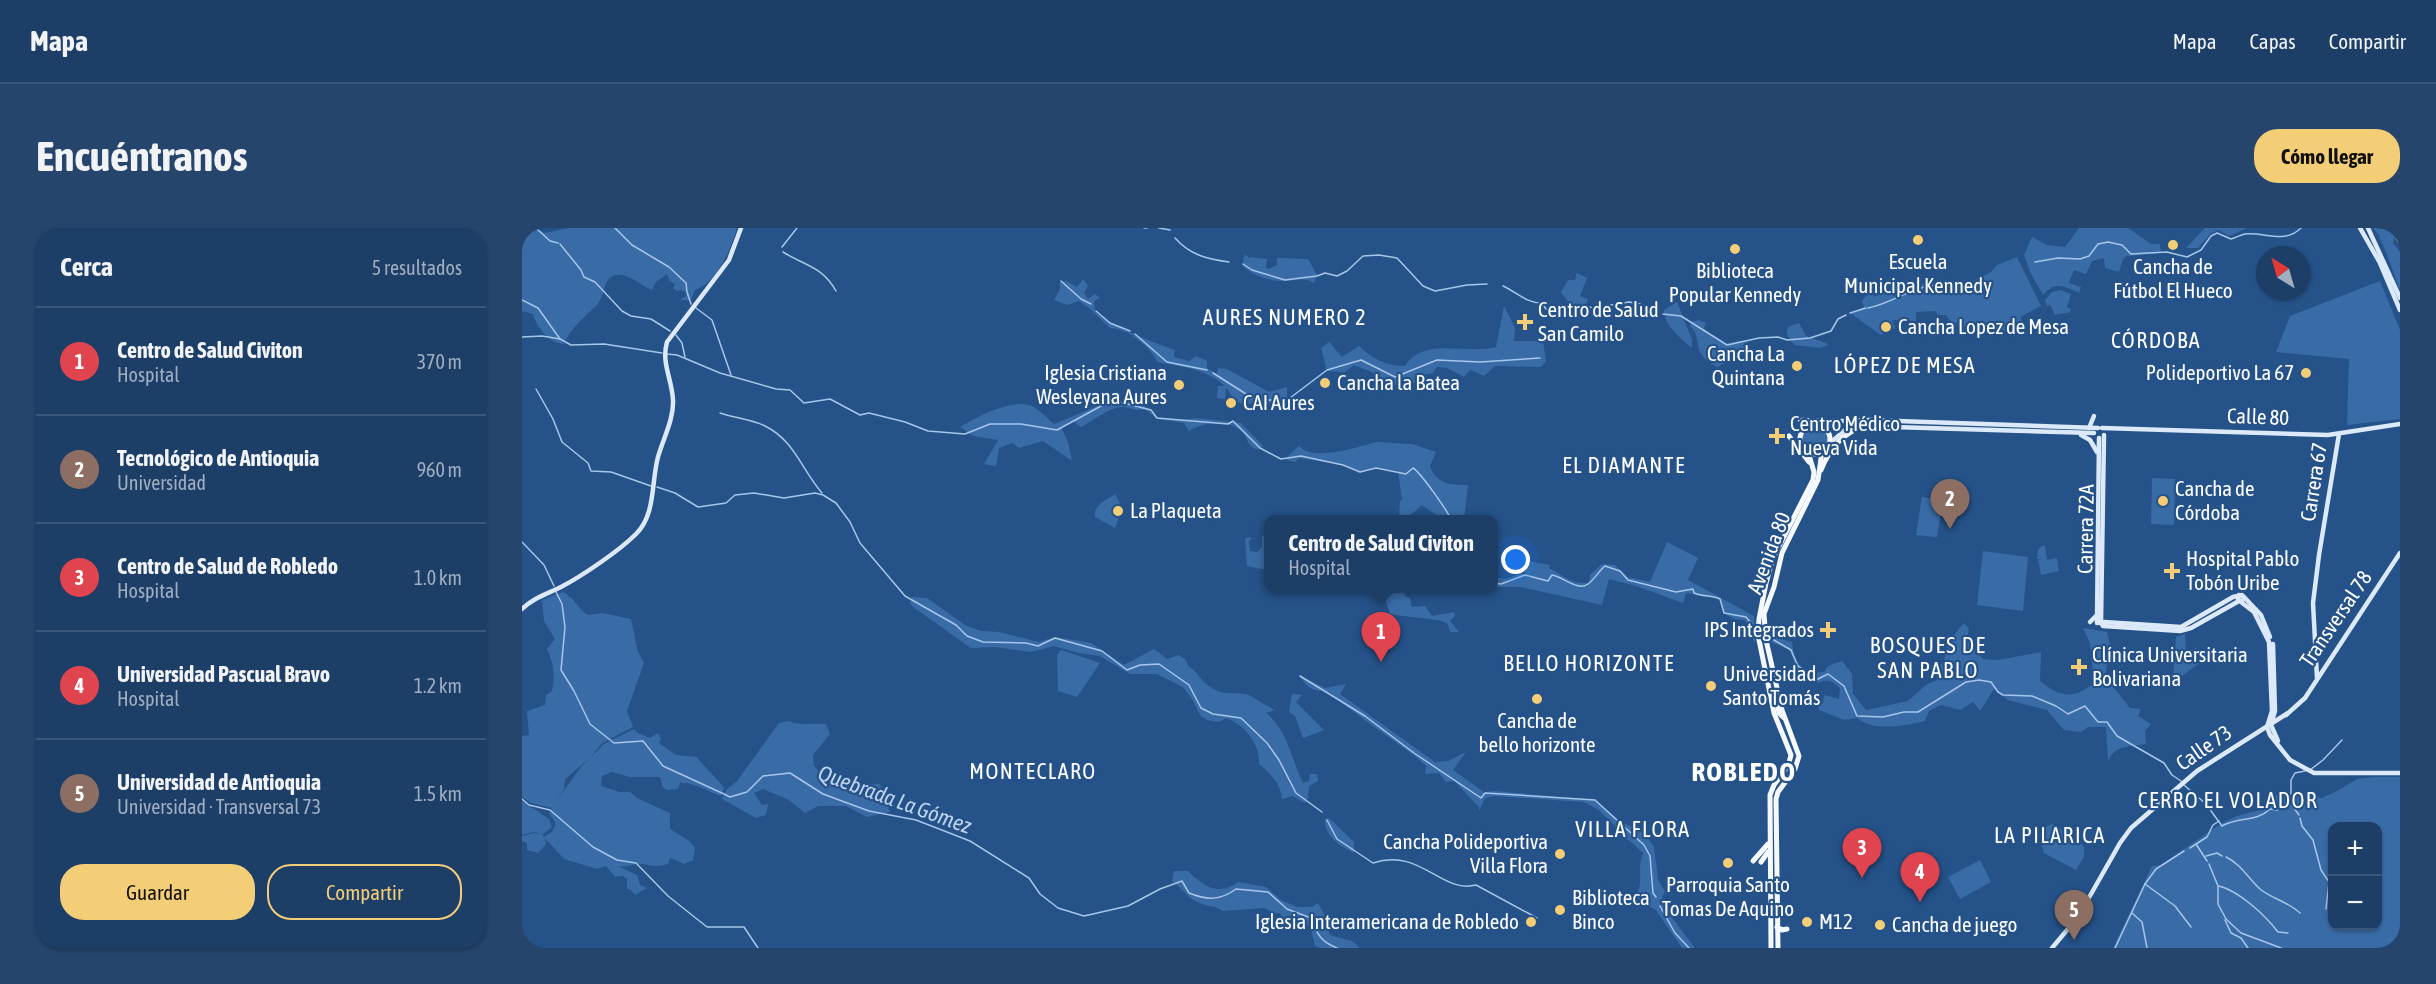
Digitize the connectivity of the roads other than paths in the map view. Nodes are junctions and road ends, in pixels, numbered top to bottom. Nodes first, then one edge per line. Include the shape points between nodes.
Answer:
1 (741, 228) edge
2 (2360, 228) edge
3 (2368, 228) edge
4 (2393, 228) edge
5 (2398, 228) edge
6 (2400, 232) edge
7 (2400, 241) edge
8 (2400, 298) edge
9 (2400, 310) edge
10 (2094, 416) dead end
11 (1800, 420) dead end
12 (1842, 421) junction
13 (2400, 424) edge
14 (1823, 426) junction
15 (1864, 426) junction
16 (2089, 428) junction
17 (2100, 428) junction
18 (2113, 429) junction
19 (2079, 434) junction
20 (2339, 434) junction
21 (2101, 435) junction
22 (1789, 436) dead end
23 (1827, 446) junction
24 (1822, 451) junction
25 (1808, 452) junction
26 (2098, 452) junction
27 (1812, 466) junction
28 (1820, 471) junction
29 (2100, 509) junction
30 (2400, 553) edge
31 (1766, 583) junction
32 (1774, 587) junction
33 (2241, 599) junction
34 (2229, 606) junction
35 (2249, 606) junction
36 (522, 609) edge
37 (2099, 614) junction
38 (2090, 622) dead end
39 (2112, 622) junction
40 (2099, 623) junction
41 (2140, 625) junction
42 (2132, 628) junction
43 (2316, 660) junction
44 (2325, 664) junction
45 (2317, 678) junction
46 (1771, 697) junction
47 (2300, 703) joint
48 (2275, 711) junction
49 (2286, 714) junction
50 (1785, 718) junction
51 (1776, 722) junction
52 (2269, 725) junction
53 (1787, 726) junction
54 (2259, 732) junction
55 (2269, 734) junction
56 (2252, 735) junction
57 (1792, 738) junction
58 (1785, 742) junction
59 (2282, 749) junction
60 (2400, 771) edge
61 (1777, 837) junction
62 (1770, 840) junction
63 (1769, 852) junction
64 (1776, 860) junction
65 (1753, 861) dead end
66 (1761, 861) dead end
67 (1769, 864) junction
68 (1776, 882) junction
69 (1777, 927) junction
70 (1787, 929) dead end
71 (1770, 931) junction
72 (1778, 945) edge
73 (1771, 948) edge
74 (2052, 948) edge

1 - 36 main road via 729,260 669,337 664,353 673,397 672,412 656,465 653,497 637,534 563,586 531,600
2 - 9 main road
3 - 8 main road
4 - 7 main road
5 - 6 main road
10 - 16 main road
11 - 12 main road
12 - 14 main road, Calle 80
12 - 16 main road, Calle 80
13 - 20 main road, Calle 80
14 - 23 main road via 1829,435
14 - 25 main road via 1813,424 1803,430 1800,442
15 - 19 main road
15 - 23 main road via 1845,430
15 - 28 main road via 1843,437
16 - 17 main road, Calle 80
17 - 18 main road, Calle 80
17 - 21 main road
17 - 21 main road
18 - 20 main road, Calle 80
18 - 21 main road
19 - 21 main road
19 - 26 main road via 2090,440
20 - 43 main road, Carrera 67 via 2314,591
21 - 26 main road, Carrera 72A
21 - 29 main road, Carrera 72A
22 - 27 main road
23 - 24 main road
24 - 25 main road
24 - 28 main road, Avenida 80
25 - 27 main road, Avenida 80
26 - 29 main road, Carrera 72A
27 - 31 main road, Avenida 80 via 1812,483 1783,536
28 - 32 main road, Avenida 80 via 1782,553
29 - 37 main road, Carrera 72A
30 - 44 main road, Transversal 78
31 - 32 main road via 1768,591
31 - 46 main road, Avenida 80 via 1758,635
32 - 50 main road, Avenida 80 via 1764,614 1764,628
33 - 34 main road
33 - 35 main road
33 - 41 main road via 2181,627
33 - 48 main road via 2260,615 2273,643
34 - 35 main road
34 - 42 main road via 2180,631
35 - 52 main road via 2270,644
37 - 38 main road
37 - 39 main road
37 - 40 main road, Carrera 72A
39 - 40 main road
39 - 41 main road
40 - 42 main road
41 - 42 main road
43 - 44 main road
43 - 45 main road, Carrera 67
44 - 45 main road, Transversal 78
45 - 47 main road, Transversal 78
46 - 50 main road
46 - 51 main road, Avenida 80
47 - 49 main road, Calle 73
48 - 49 main road via 2278,715
48 - 52 main road
49 - 52 main road, Calle 73
50 - 53 main road, Avenida 80
51 - 53 main road via 1783,733
51 - 58 main road, Avenida 80
52 - 54 main road, Calle 73
52 - 55 main road
52 - 56 main road, Calle 73
52 - 59 main road
53 - 57 main road, Avenida 80
54 - 55 main road
54 - 56 main road, Calle 73
55 - 59 main road
56 - 74 main road, Calle 73 via 2178,785 2127,833 2078,917
57 - 58 main road via 1786,736
57 - 61 main road, Avenida 80 via 1798,760 1777,794
58 - 62 main road, Avenida 80 via 1790,759 1771,792
59 - 60 main road via 2291,761 2318,774
61 - 63 main road
61 - 64 main road, Avenida 80
62 - 63 main road, Avenida 80
62 - 65 main road
63 - 64 main road
63 - 66 main road
63 - 67 main road, Avenida 80
64 - 68 main road, Avenida 80
67 - 68 main road
67 - 71 main road, Avenida 80
68 - 69 main road, Avenida 80
69 - 70 main road
69 - 72 main road, Avenida 80
71 - 72 main road
71 - 73 main road, Avenida 80

